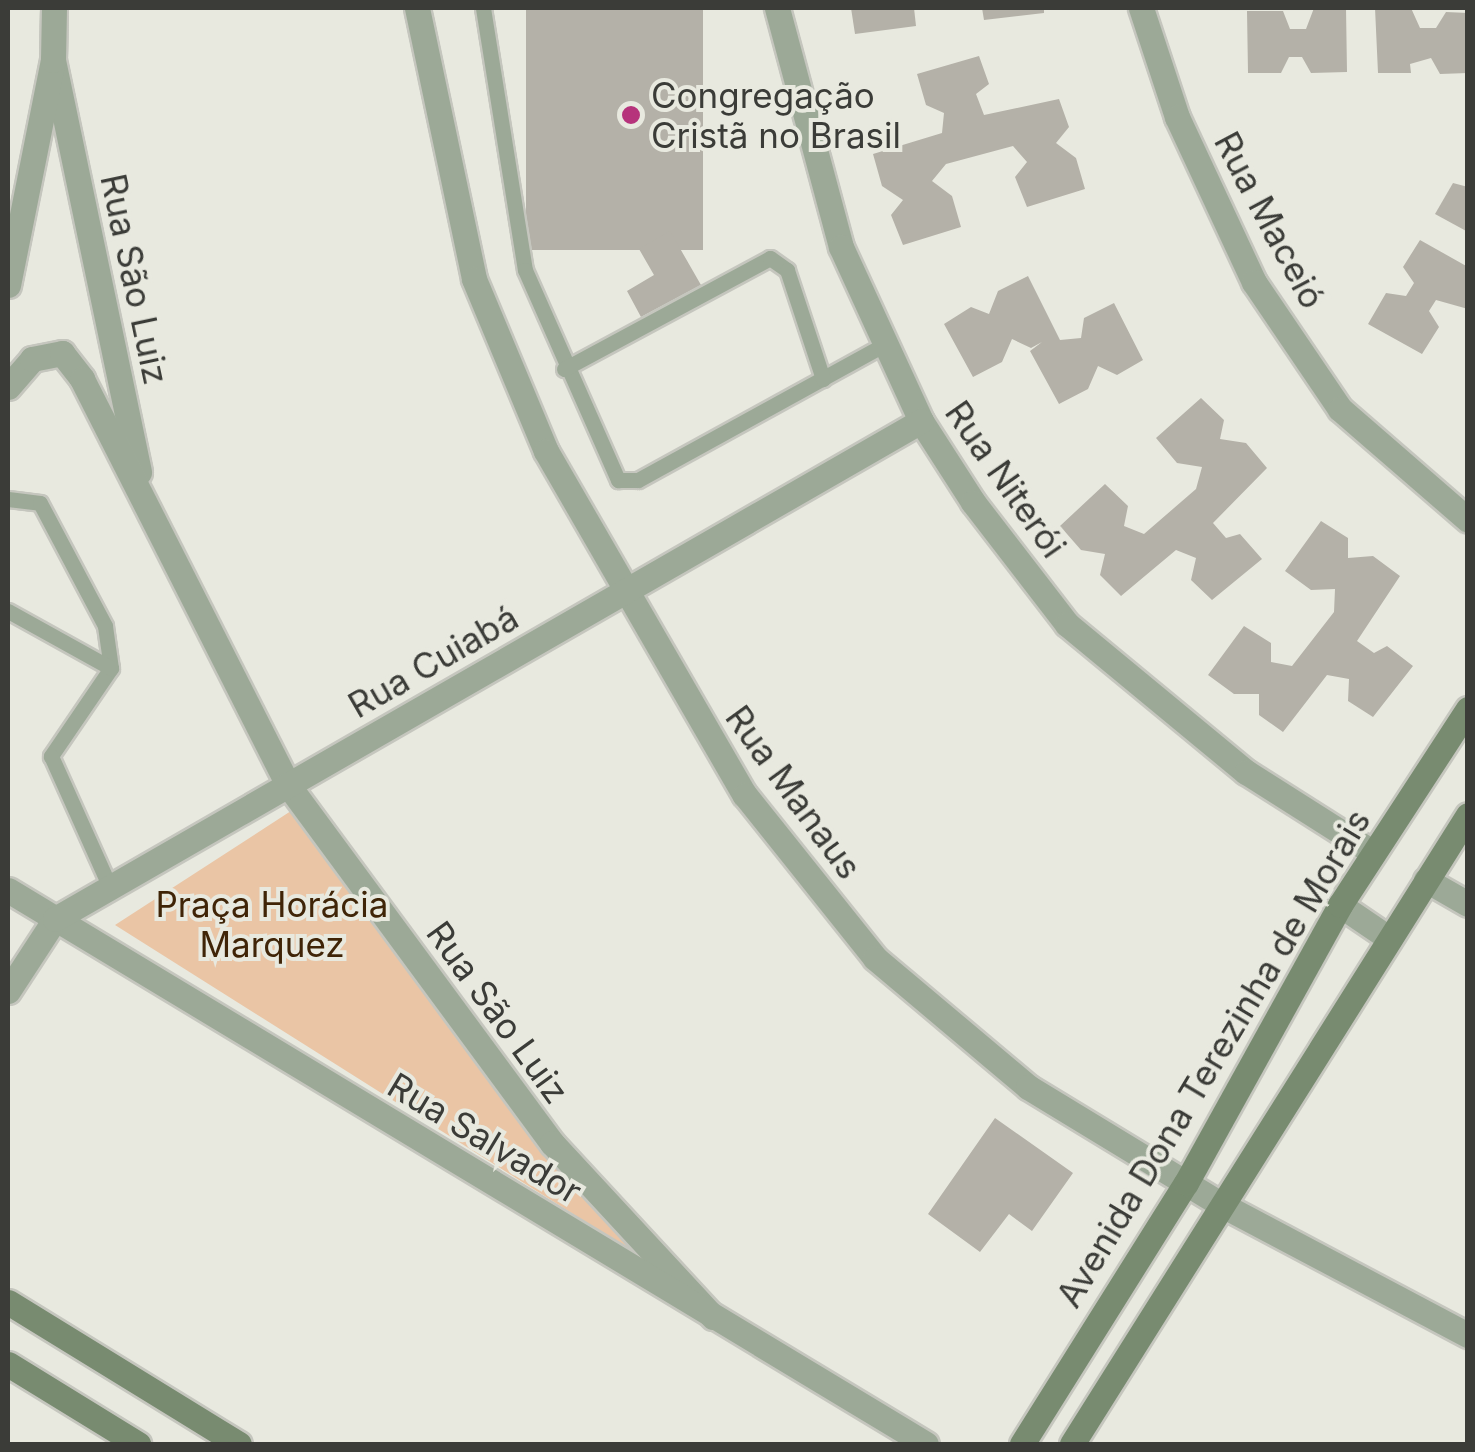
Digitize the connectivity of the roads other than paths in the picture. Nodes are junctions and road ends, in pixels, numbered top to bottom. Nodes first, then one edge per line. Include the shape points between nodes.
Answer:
1 (54, 8) edge
2 (417, 8) edge
3 (482, 8) edge
4 (777, 8) edge
5 (1141, 8) edge
6 (53, 60) junction
7 (8, 285) edge
8 (886, 344) junction
9 (564, 368) junction
10 (823, 380) junction
11 (8, 387) edge
12 (921, 422) junction
13 (8, 499) edge
14 (148, 512) junction
15 (1468, 520) edge
16 (622, 593) junction
17 (8, 611) edge
18 (111, 668) junction
19 (1468, 709) edge
20 (288, 785) junction
21 (1468, 815) edge
22 (1372, 852) junction
23 (1426, 880) junction
24 (110, 887) junction
25 (8, 890) edge
26 (1340, 904) junction
27 (1468, 904) edge
28 (55, 919) junction
29 (1390, 938) junction
30 (8, 990) edge
31 (1186, 1183) junction
32 (1224, 1206) junction
33 (8, 1302) edge
34 (713, 1317) junction
35 (1468, 1335) edge
36 (8, 1364) edge
37 (138, 1444) edge
38 (240, 1444) edge
39 (926, 1444) edge
40 (1022, 1444) edge
41 (1072, 1444) edge

1 - 6 street, Rua São Luiz
2 - 16 street, Rua Manaus via 474,279 546,451
3 - 9 lane via 525,270
4 - 8 street, Rua Niterói via 841,248
5 - 15 street, Rua Maceió via 1177,117 1254,282 1340,408
6 - 7 street, Rua São Luiz
6 - 14 street, Rua São Luiz
8 - 10 lane
8 - 12 street, Rua Niterói
9 - 10 lane via 612,472 628,482
9 - 10 lane via 770,258 786,270
11 - 14 street, Rua São Luiz via 32,358 62,353
12 - 16 street, Rua Cuiabá
12 - 22 street, Rua Niterói via 1066,624 1246,772
13 - 18 lane via 40,502 105,626
14 - 20 street, Rua São Luiz
16 - 20 street, Rua Cuiabá
16 - 31 street, Rua Manaus via 745,795 874,958 1028,1086
17 - 18 lane
18 - 24 lane via 51,756
19 - 22 main road, Avenida Dona Terezinha de Morais
20 - 24 street, Rua Cuiabá
20 - 34 street, Rua São Luiz via 552,1143
21 - 23 main road
22 - 26 main road, Avenida Dona Terezinha de Morais
23 - 27 street
23 - 29 main road
24 - 28 street, Rua Cuiabá
25 - 28 street, Rua Salvador
26 - 29 street
26 - 31 main road, Avenida Dona Terezinha de Morais
28 - 30 street, Rua Cuiabá
28 - 34 street, Rua Salvador
29 - 32 main road
31 - 32 street, Rua Manaus
31 - 40 main road, Avenida Dona Terezinha de Morais
32 - 35 street, Rua Manaus
32 - 41 main road
33 - 38 main road
34 - 39 street, Rua Salvador
36 - 37 main road

